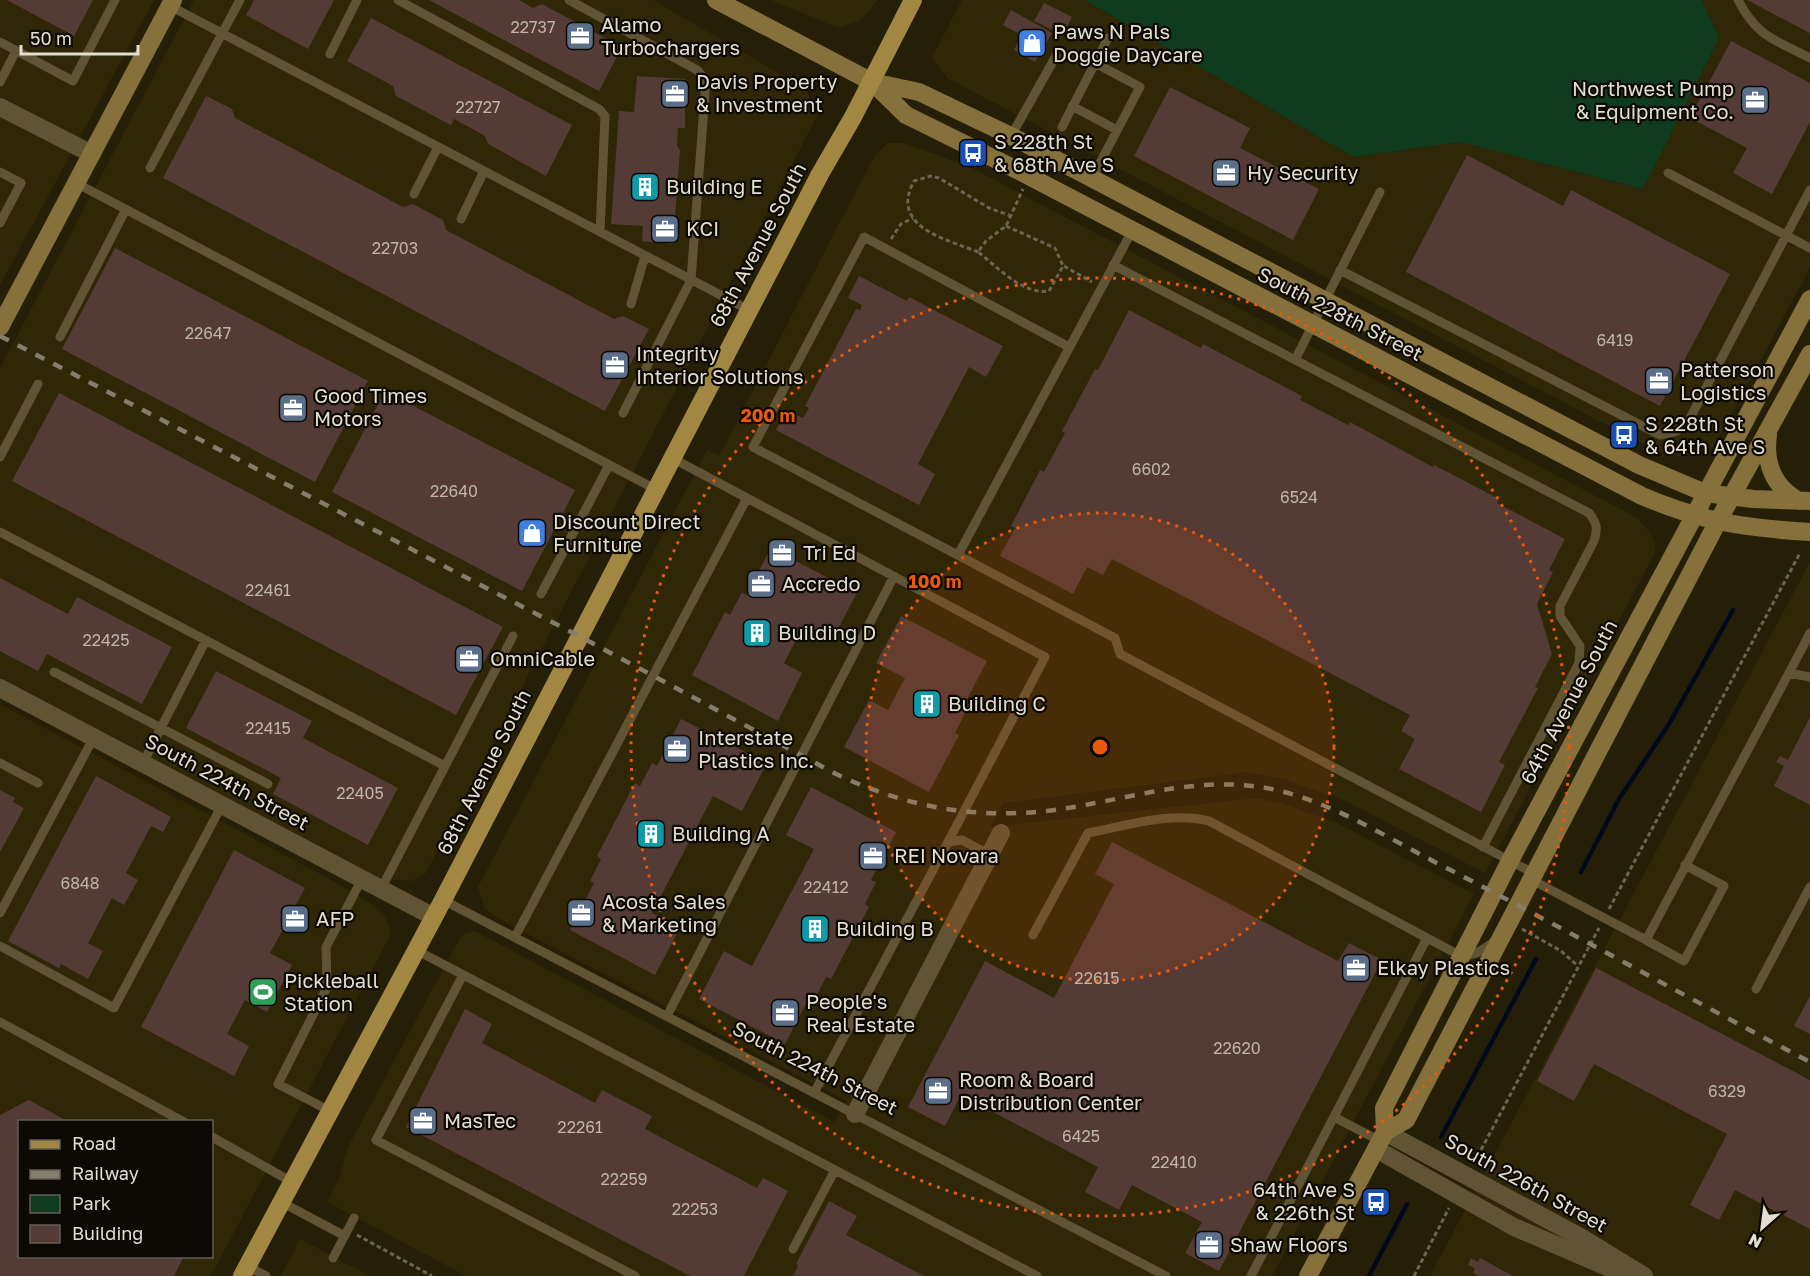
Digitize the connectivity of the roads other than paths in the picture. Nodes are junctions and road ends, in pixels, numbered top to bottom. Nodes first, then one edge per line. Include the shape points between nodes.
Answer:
1 (115, 0) edge
2 (240, 0) edge
3 (357, 0) edge
4 (398, 0) edge
5 (569, 0) edge
6 (716, 0) edge
7 (913, 0) edge
8 (1738, 0) edge
9 (171, 3) edge
10 (222, 33) junction
11 (1108, 38) dead end
12 (0, 42) edge
13 (16, 51) junction
14 (330, 54) dead end
15 (1056, 56) dead end
16 (1810, 58) edge
17 (1095, 63) junction
18 (0, 82) edge
19 (872, 82) junction
20 (0, 106) edge
21 (1072, 106) junction
22 (1062, 127) dead end
23 (1117, 130) junction
24 (1011, 136) junction
25 (438, 147) junction
26 (92, 154) junction
27 (150, 168) dead end
28 (484, 171) junction
29 (0, 172) edge
30 (1668, 173) dead end
31 (1092, 178) junction
32 (76, 183) junction
33 (1810, 190) edge
34 (1380, 192) dead end
35 (414, 194) dead end
36 (126, 209) junction
37 (461, 219) dead end
38 (0, 224) edge
39 (1132, 231) junction
40 (600, 232) junction
41 (1786, 235) junction
42 (1810, 248) edge
43 (645, 256) junction
44 (1113, 265) junction
45 (1340, 270) junction
46 (691, 280) junction
47 (1810, 299) edge
48 (1324, 300) junction
49 (6, 302) edge
50 (631, 304) dead end
51 (749, 310) junction
52 (1312, 324) junction
53 (0, 327) edge
54 (60, 337) dead end
55 (1069, 347) junction
56 (1810, 354) edge
57 (1295, 360) junction
58 (38, 384) dead end
59 (622, 412) dead end
60 (1768, 432) junction
61 (0, 457) edge
62 (672, 458) junction
63 (609, 465) junction
64 (655, 489) junction
65 (1705, 493) junction
66 (1731, 497) junction
67 (747, 498) junction
68 (1805, 501) edge
69 (1693, 515) junction
70 (1717, 523) junction
71 (0, 532) edge
72 (1810, 532) edge
73 (958, 555) junction
74 (894, 576) junction
75 (541, 594) dead end
76 (1810, 633) edge
77 (513, 636) dead end
78 (206, 640) junction
79 (54, 672) dead end
80 (1788, 673) junction
81 (1810, 677) edge
82 (1, 692) edge
83 (160, 728) junction
84 (94, 737) junction
85 (0, 762) edge
86 (142, 763) junction
87 (445, 766) junction
88 (38, 783) dead end
89 (268, 784) dead end
90 (222, 805) junction
91 (1001, 834) dead end
92 (948, 842) junction
93 (1484, 847) junction
94 (990, 855) junction
95 (1510, 861) junction
96 (1686, 865) junction
97 (1534, 877) junction
98 (362, 879) junction
99 (1810, 887) edge
100 (381, 889) junction
101 (443, 900) junction
102 (0, 913) edge
103 (434, 917) junction
104 (1508, 927) junction
105 (1034, 935) dead end
106 (515, 937) junction
107 (1427, 938) junction
108 (1646, 940) junction
109 (0, 946) edge
110 (416, 950) junction
111 (1463, 957) junction
112 (463, 975) junction
113 (1756, 989) dead end
114 (667, 1016) junction
115 (0, 1022) edge
116 (814, 1093) junction
117 (330, 1111) junction
118 (855, 1114) junction
119 (1336, 1118) junction
120 (180, 1120) edge
121 (213, 1138) edge
122 (1380, 1141) junction
123 (835, 1170) junction
124 (292, 1182) junction
125 (282, 1202) junction
126 (354, 1218) dead end
127 (346, 1233) junction
128 (793, 1249) dead end
129 (333, 1258) dead end
130 (244, 1271) edge
131 (266, 1276) edge
132 (635, 1276) edge
133 (1037, 1276) edge
134 (1166, 1276) edge
135 (1251, 1276) edge
136 (1308, 1276) edge
137 (1628, 1276) edge
138 (1644, 1276) edge

1 - 13 lane via 73,81
2 - 10 lane
3 - 14 lane
4 - 40 lane via 599,109 605,116
5 - 46 lane via 698,70 706,80
6 - 19 street, South 228th Street
7 - 19 main road, 68th Avenue South
8 - 16 lane via 1758,31
9 - 10 lane
9 - 26 street
10 - 25 lane
10 - 27 lane
11 - 17 lane
12 - 13 lane
13 - 18 lane
15 - 24 lane
17 - 21 lane
17 - 23 lane via 1140,87
19 - 24 street, South 228th Street via 919,92
19 - 39 street, South 228th Street via 906,115
19 - 51 main road, 68th Avenue South
20 - 26 street
21 - 22 lane
21 - 23 lane
23 - 31 lane
24 - 31 street, South 228th Street
25 - 28 lane
25 - 35 lane
26 - 32 street
28 - 37 lane
28 - 40 lane
29 - 38 lane via 21,183
30 - 41 lane
31 - 48 street, South 228th Street
32 - 36 lane
32 - 49 street
33 - 41 lane
34 - 45 lane
36 - 54 lane
36 - 63 lane
39 - 44 lane
39 - 52 street, South 228th Street
40 - 43 lane
41 - 42 lane
41 - 45 lane via 1689,420 1677,431 1660,435
43 - 46 lane
43 - 50 lane
44 - 55 lane
44 - 57 lane
45 - 48 lane
46 - 51 lane
46 - 59 lane
47 - 65 street, 64th Avenue South
48 - 52 lane
48 - 65 street, South 228th Street via 1639,465
49 - 53 street
51 - 62 main road, 68th Avenue South
52 - 57 lane
52 - 69 street, South 228th Street via 1617,484
55 - 73 lane
55 - 73 lane via 864,237 753,447
56 - 60 street, 64th Avenue South
57 - 93 lane via 1589,513 1596,522 1594,541 1560,606 1560,616 1581,646 1579,663
58 - 61 lane
60 - 66 street, 64th Avenue South
60 - 68 street via 1766,447 1773,476 1788,494
62 - 64 main road, 68th Avenue South
62 - 67 lane
63 - 64 lane
63 - 75 lane
64 - 101 main road, 68th Avenue South
65 - 66 street, South 228th Street
65 - 69 street, 64th Avenue South
66 - 68 street, South 228th Street
66 - 70 street, 64th Avenue South
67 - 74 lane
67 - 106 lane
69 - 70 street, South 228th Street
69 - 95 street, 64th Avenue South
70 - 72 street, South 228th Street
70 - 97 street, 64th Avenue South
71 - 78 lane
73 - 93 lane via 1115,639 1120,654
74 - 92 lane via 1046,657
74 - 114 lane
76 - 80 lane
77 - 87 lane
78 - 83 lane
78 - 87 lane
79 - 83 lane
80 - 81 lane
80 - 96 lane
82 - 84 street, South 224th Street
83 - 86 lane
83 - 89 lane
84 - 86 street, South 224th Street
84 - 102 lane
85 - 88 lane
86 - 90 street, South 224th Street
87 - 100 lane
90 - 98 street, South 224th Street
90 - 109 lane via 114,1008
91 - 94 street
92 - 94 lane via 962,840
92 - 116 lane
93 - 95 lane
94 - 118 street
95 - 97 lane
95 - 111 street, 64th Avenue South
96 - 108 lane
96 - 108 lane via 1724,886 1684,961
97 - 104 street, 64th Avenue South
97 - 108 lane
98 - 100 street, South 224th Street
98 - 117 lane via 326,947 327,987 278,1084
99 - 113 lane
100 - 103 street, South 224th Street
101 - 103 main road, 68th Avenue South
101 - 106 lane, South 224th Street
103 - 110 main road, 68th Avenue South
104 - 111 lane via 1491,945
104 - 122 street, 64th Avenue South via 1406,1120
105 - 107 lane via 1088,833 1194,817 1209,821
106 - 114 lane, South 224th Street
107 - 111 lane
107 - 119 lane
110 - 112 lane
110 - 117 main road, 68th Avenue South
111 - 122 street, 64th Avenue South via 1384,1108
112 - 123 lane
112 - 132 lane via 376,1140
114 - 116 lane, South 224th Street
115 - 120 lane
116 - 118 lane, South 224th Street
117 - 124 main road, 68th Avenue South
118 - 134 lane, South 224th Street
119 - 122 lane
119 - 135 lane
121 - 124 lane
122 - 136 street, 64th Avenue South
122 - 137 street, South 226th Street via 1514,1227
122 - 138 street, South 226th Street via 1582,1238
123 - 128 lane
123 - 133 lane
124 - 125 main road, 68th Avenue South
125 - 127 lane
125 - 130 main road, 68th Avenue South
126 - 127 lane
127 - 129 lane
130 - 131 lane

